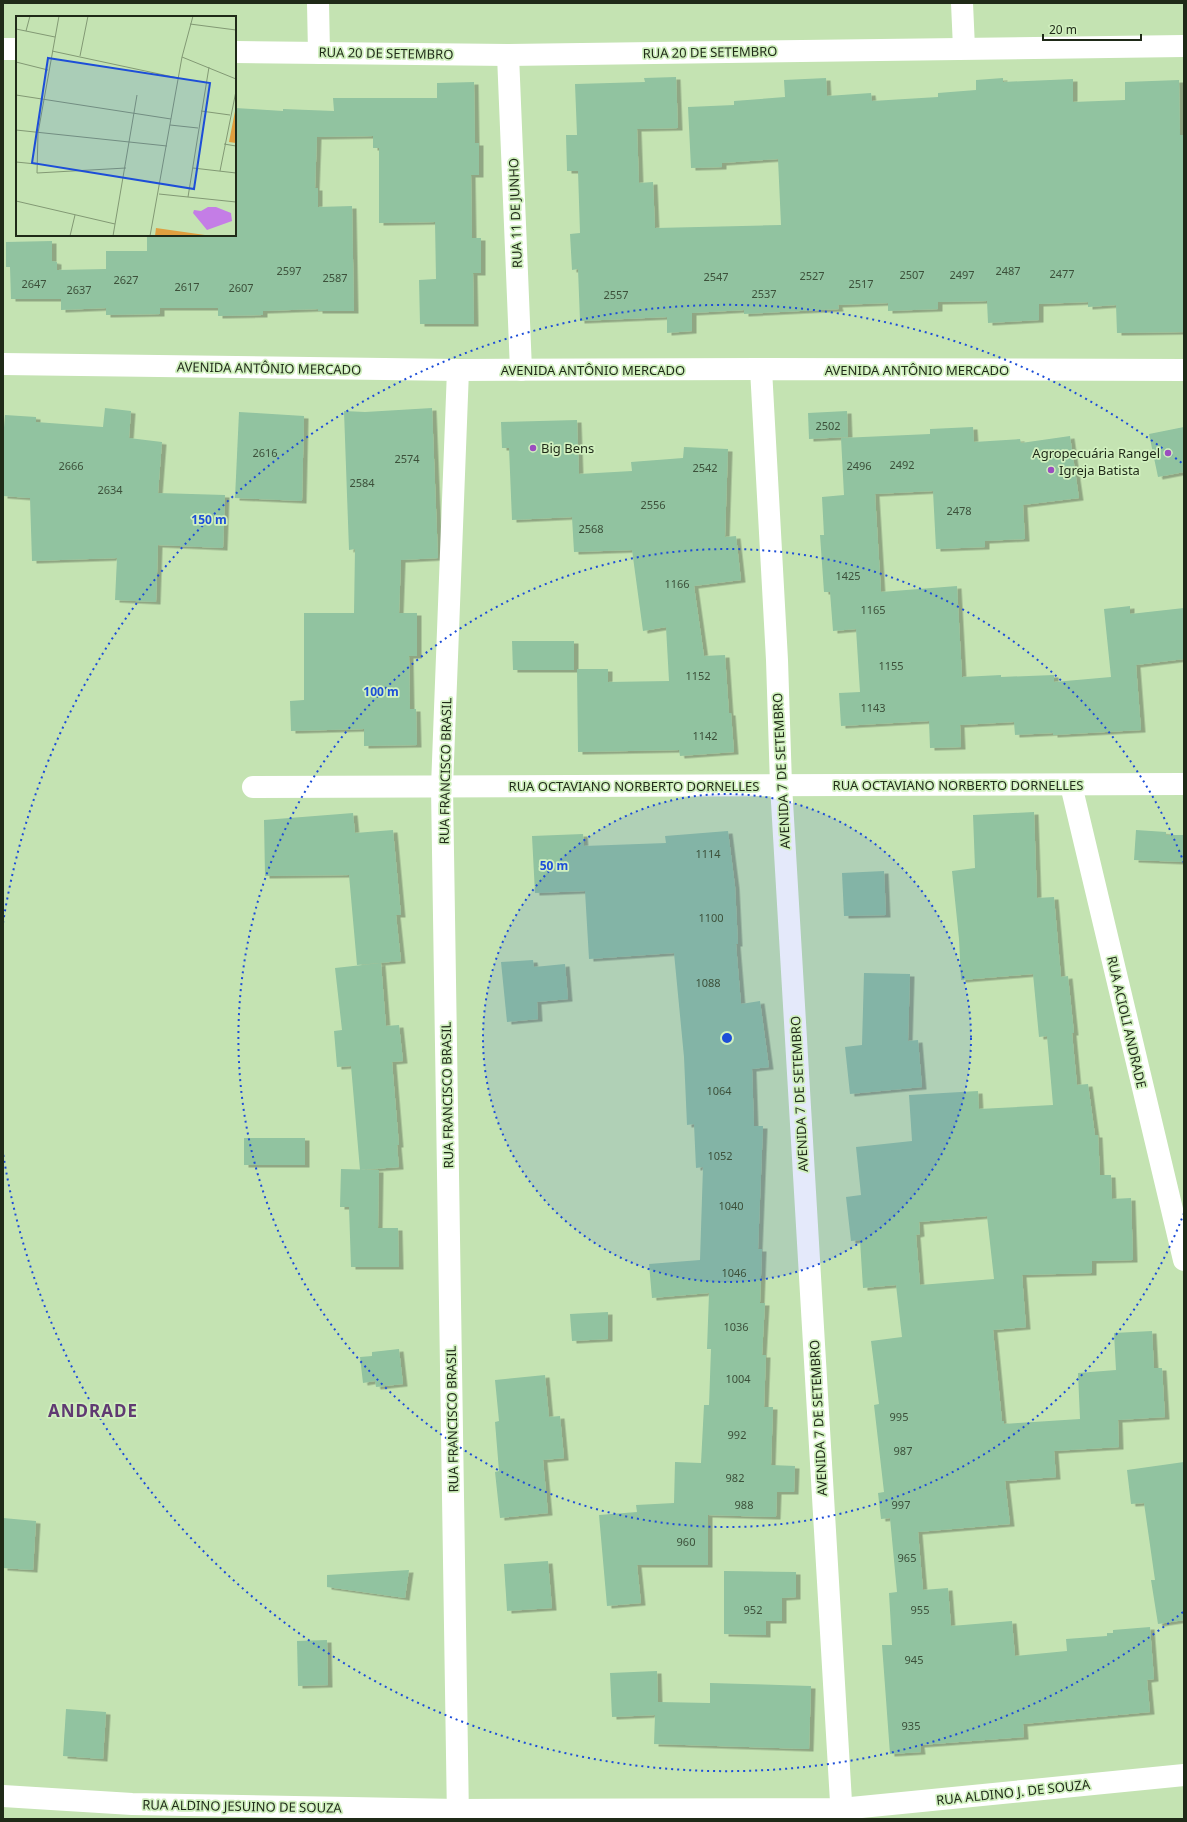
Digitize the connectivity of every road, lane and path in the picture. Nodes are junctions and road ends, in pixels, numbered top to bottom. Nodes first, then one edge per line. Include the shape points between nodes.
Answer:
1 (318, 3) edge
2 (962, 3) edge
3 (1184, 46) edge
4 (964, 48) junction
5 (3, 49) edge
6 (16, 50) edge
7 (236, 52) edge
8 (319, 53) junction
9 (508, 55) junction
10 (3, 364) edge
11 (761, 369) junction
12 (458, 370) junction
13 (521, 370) junction
14 (1184, 370) edge
15 (1184, 784) edge
16 (781, 785) junction
17 (1071, 785) junction
18 (253, 786) dead end
19 (442, 787) junction
20 (1184, 1260) edge
21 (1184, 1775) edge
22 (3, 1796) edge
23 (131, 1812) edge
24 (458, 1814) edge
25 (841, 1814) edge

1 - 8 street
2 - 4 street
3 - 4 street, RUA 20 DE SETEMBRO
4 - 9 street, RUA 20 DE SETEMBRO
5 - 6 street
7 - 8 street, RUA 20 DE SETEMBRO
8 - 9 street, RUA 20 DE SETEMBRO
9 - 13 street, RUA 11 DE JUNHO
10 - 12 street, AVENIDA ANTÔNIO MERCADO
11 - 13 street, AVENIDA ANTÔNIO MERCADO
11 - 14 street, AVENIDA ANTÔNIO MERCADO
11 - 16 street, AVENIDA 7 DE SETEMBRO via 777,660
12 - 13 street, AVENIDA ANTÔNIO MERCADO
12 - 19 street, RUA FRANCISCO BRASIL
15 - 17 street, RUA OCTAVIANO NORBERTO DORNELLES
16 - 17 street, RUA OCTAVIANO NORBERTO DORNELLES
16 - 19 street, RUA OCTAVIANO NORBERTO DORNELLES
16 - 25 street, AVENIDA 7 DE SETEMBRO
17 - 20 street, RUA ACIOLI ANDRADE
18 - 19 street, RUA OCTAVIANO NORBERTO DORNELLES
19 - 24 street, RUA FRANCISCO BRASIL
21 - 25 street, RUA ALDINO J. DE SOUZA
22 - 23 street, RUA ALDINO JESUINO DE SOUZA
23 - 24 street, RUA ALDINO JESUINO DE SOUZA
24 - 25 street, RUA ALDINO JESUINO DE SOUZA

